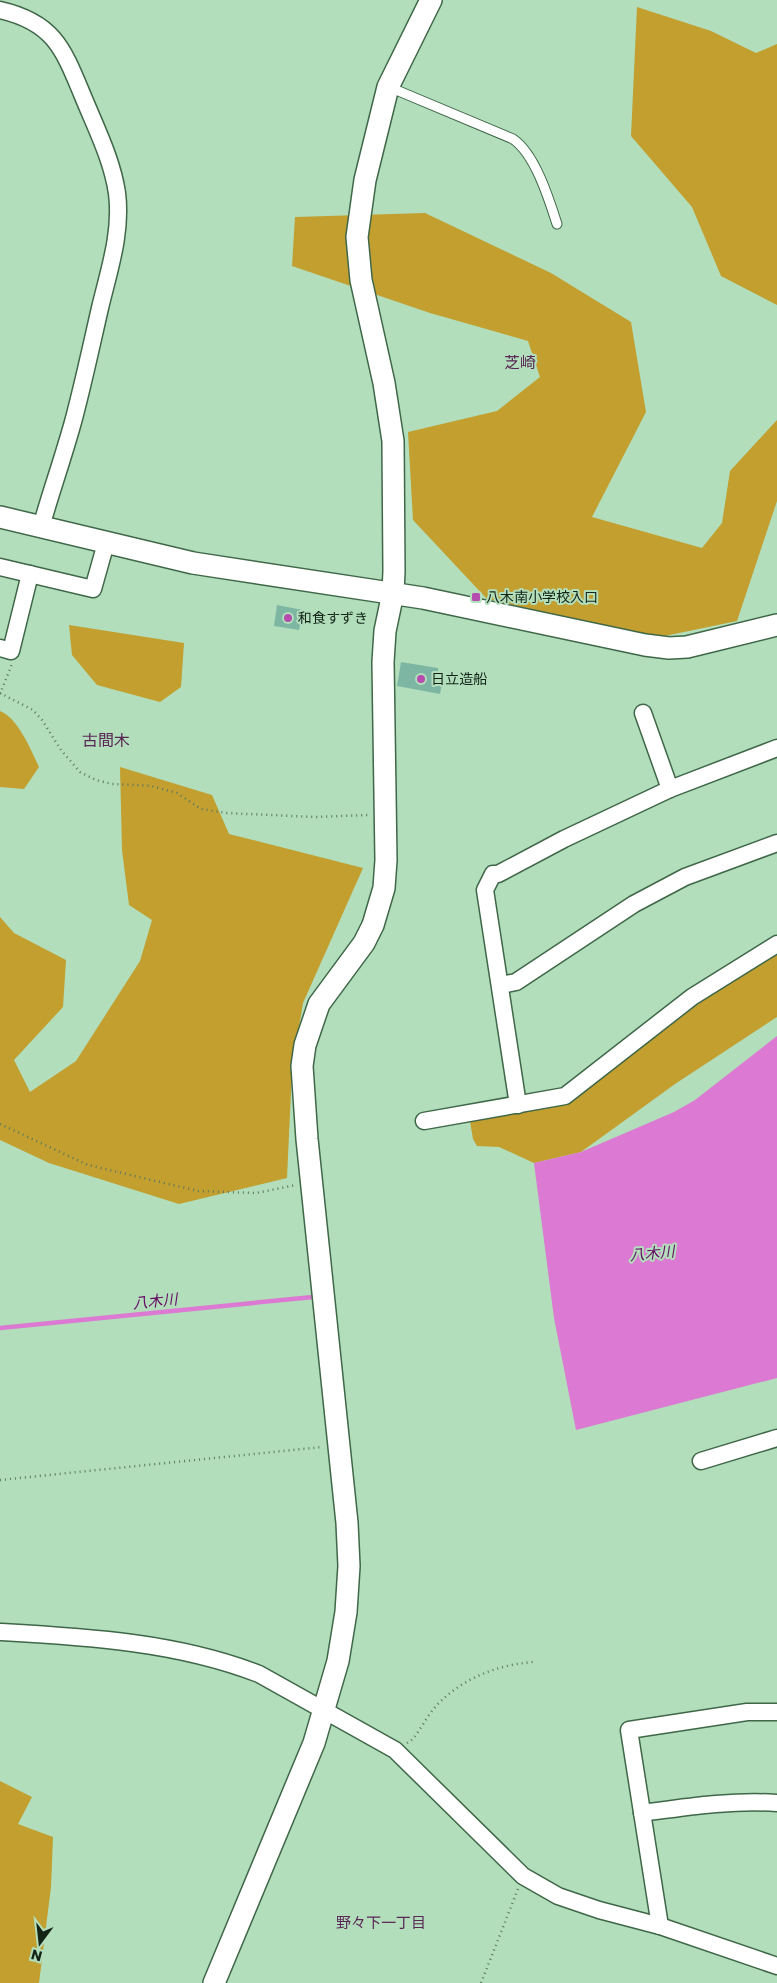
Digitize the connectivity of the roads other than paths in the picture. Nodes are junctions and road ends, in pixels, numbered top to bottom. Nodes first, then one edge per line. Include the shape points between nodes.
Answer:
1 (431, 0) edge
2 (0, 10) edge
3 (388, 87) junction
4 (556, 224) dead end
5 (0, 517) edge
6 (41, 527) junction
7 (106, 543) junction
8 (0, 567) edge
9 (30, 574) junction
10 (393, 593) junction
11 (777, 625) edge
12 (6, 650) edge
13 (643, 713) dead end
14 (777, 748) edge
15 (670, 789) junction
16 (777, 843) edge
17 (777, 944) edge
18 (500, 985) junction
19 (518, 1105) junction
20 (424, 1121) dead end
21 (777, 1438) edge
22 (701, 1461) dead end
23 (0, 1632) edge
24 (323, 1711) junction
25 (777, 1712) edge
26 (777, 1803) edge
27 (642, 1813) junction
28 (660, 1926) junction
29 (777, 1966) edge
30 (214, 1983) edge

1 - 3 street
2 - 6 street via 22,15 40,25 65,53 104,147 117,194 117,238 110,269 72,424
3 - 4 lane via 521,144 547,193
3 - 10 street via 365,180 356,237 361,280 393,441
5 - 6 street
6 - 7 street
7 - 9 street via 93,590
7 - 10 street via 193,563
8 - 9 street
9 - 12 street
10 - 11 street via 669,648 687,647
10 - 24 street via 383,662 384,888 364,943 319,1004 305,1045 302,1080 349,1566 338,1661
13 - 15 street
14 - 15 street
15 - 18 street via 493,874 485,890
16 - 18 street via 685,877 634,904 516,982
17 - 19 street via 692,997 565,1096
18 - 19 street
19 - 20 street
21 - 22 street
23 - 24 street via 104,1639 195,1654 258,1674
24 - 28 street via 395,1750 523,1876 558,1896
24 - 30 street via 314,1743
25 - 27 street via 747,1712 629,1730
26 - 27 street via 723,1803
27 - 28 street
28 - 29 street

